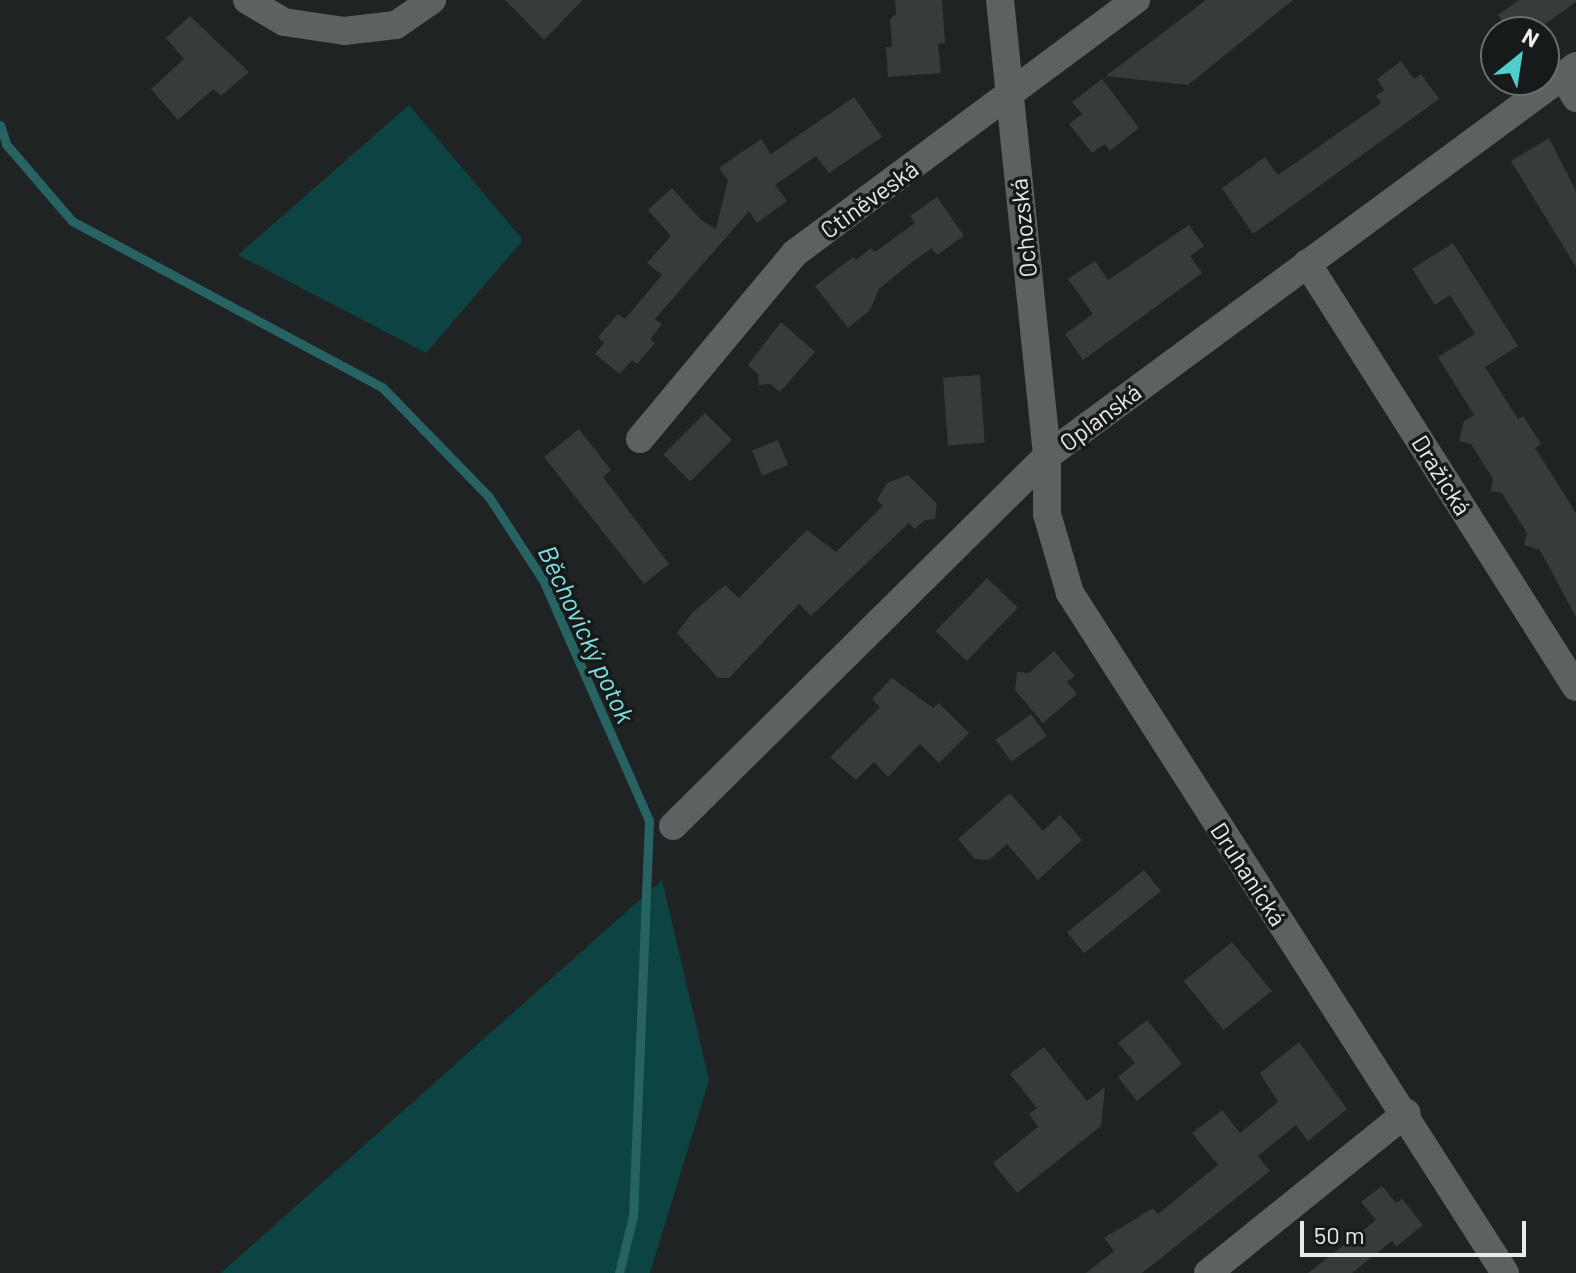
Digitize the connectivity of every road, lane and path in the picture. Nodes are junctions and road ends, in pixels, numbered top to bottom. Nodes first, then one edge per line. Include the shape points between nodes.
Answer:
1 (247, 0) edge
2 (432, 0) edge
3 (1000, 0) edge
4 (1136, 0) edge
5 (1572, 80) edge
6 (1009, 97) junction
7 (1307, 263) junction
8 (640, 439) dead end
9 (1047, 456) junction
10 (1576, 687) edge
11 (673, 826) dead end
12 (1406, 1113) junction
13 (1208, 1273) edge
14 (1505, 1273) edge

1 - 2 street via 284,22 344,31 396,25
3 - 6 street, Ochozská
4 - 6 street, Ctiněveská
5 - 7 street, Oplanská
6 - 8 street, Ctiněveská via 795,253
6 - 9 street, Ochozská
7 - 9 street, Oplanská
7 - 10 street, Dražická
9 - 11 street, Oplanská
9 - 12 street, Druhanická via 1047,514 1070,593
12 - 13 street
12 - 14 street, Druhanická

